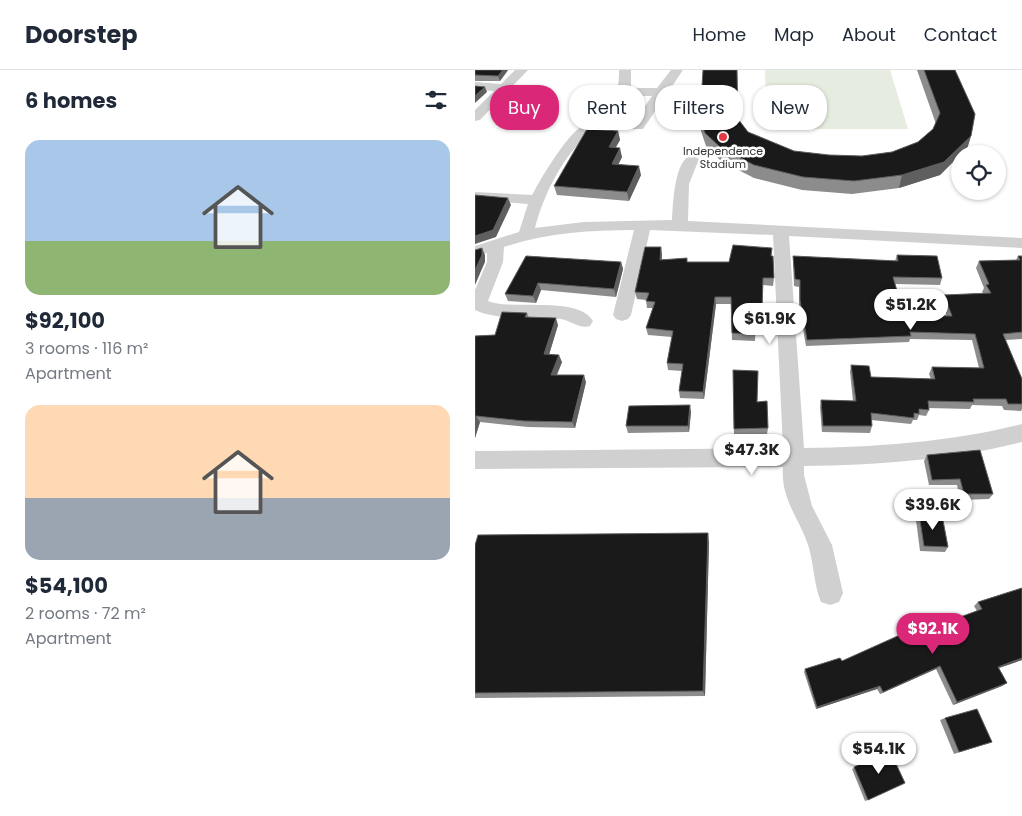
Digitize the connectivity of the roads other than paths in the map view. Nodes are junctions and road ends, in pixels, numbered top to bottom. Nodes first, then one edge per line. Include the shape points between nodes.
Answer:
1 (522, 70) edge
2 (625, 70) edge
3 (677, 70) edge
4 (508, 85) edge
5 (625, 85) edge
6 (666, 85) edge
7 (475, 86) edge
8 (490, 87) edge
9 (655, 101) edge
10 (490, 102) edge
11 (645, 116) edge
12 (475, 117) edge
13 (586, 130) edge
14 (692, 159) dead end
15 (475, 196) edge
16 (538, 200) junction
17 (643, 225) junction
18 (680, 225) junction
19 (781, 231) junction
20 (526, 235) junction
21 (1022, 243) edge
22 (496, 245) junction
23 (475, 251) edge
24 (622, 314) dead end
25 (584, 322) dead end
26 (1022, 433) edge
27 (794, 458) junction
28 (475, 460) edge
29 (830, 593) dead end

1 - 4 street
2 - 5 street
3 - 6 street
7 - 8 street
9 - 11 street
10 - 12 street
13 - 16 street via 567,151
14 - 18 street via 682,184
15 - 16 street
16 - 20 street via 529,217
17 - 18 street
17 - 20 street via 583,226
17 - 24 street
18 - 19 street
19 - 21 street
19 - 27 street
20 - 22 street
22 - 23 street
22 - 25 street via 495,262 478,304 489,309 567,314
26 - 27 street via 995,440 888,454
27 - 28 street
27 - 29 street via 793,475 801,508 821,546

